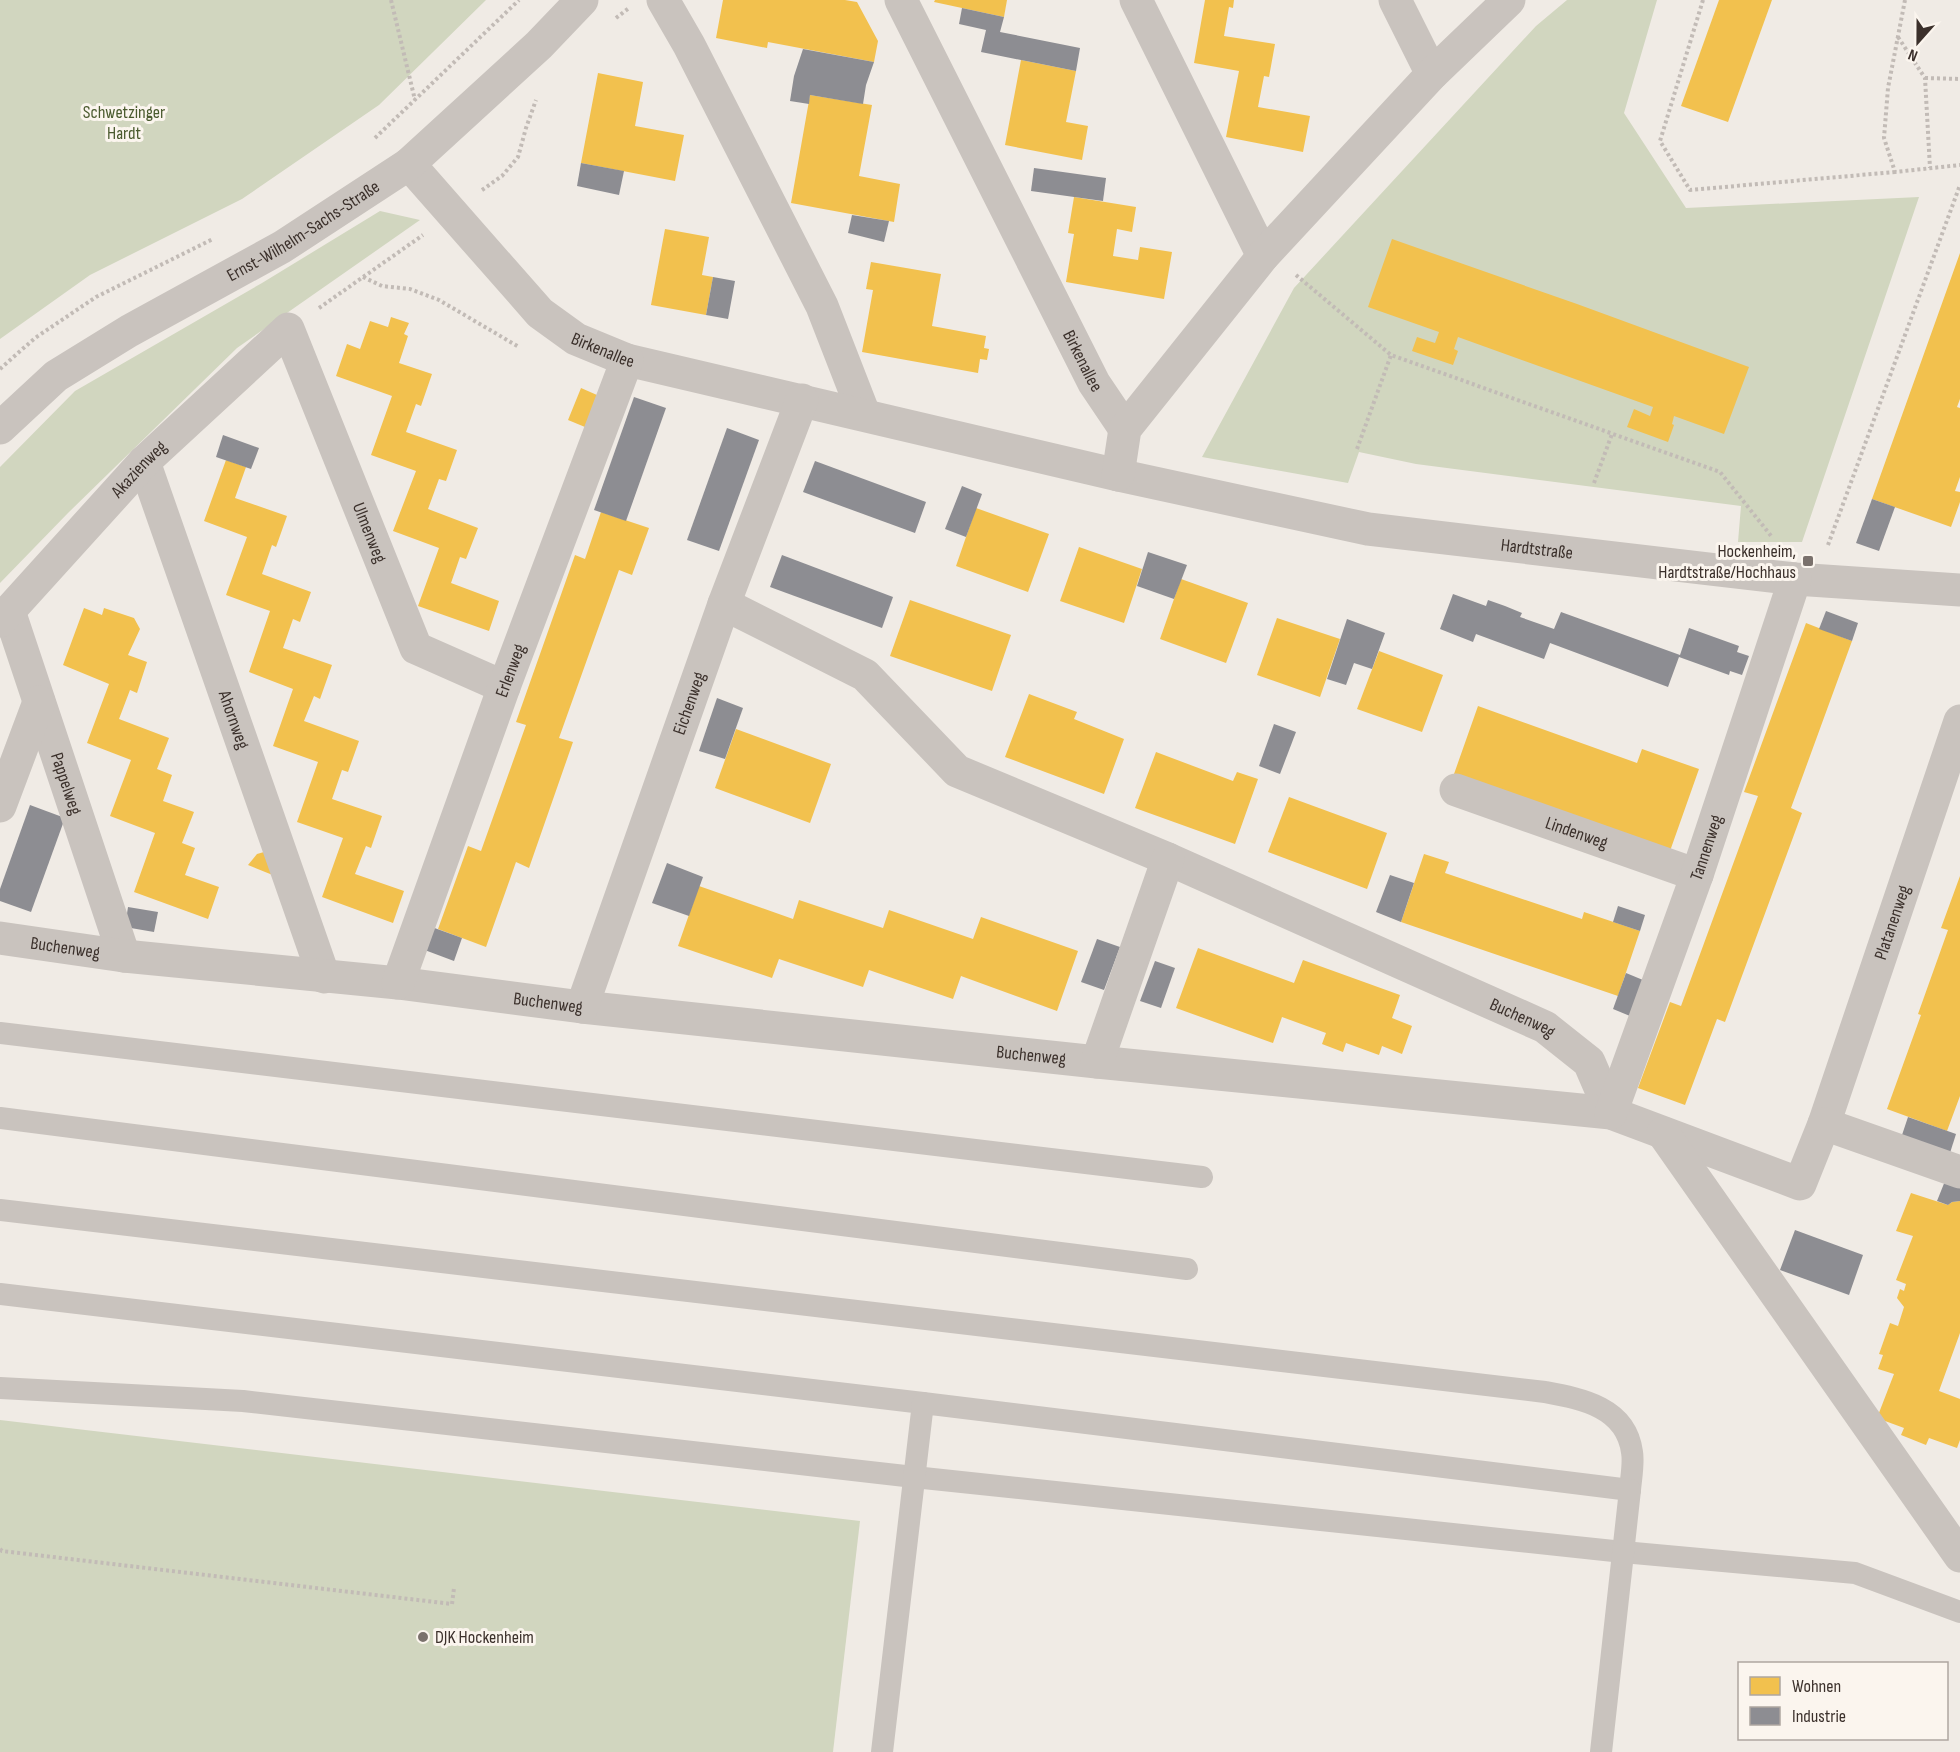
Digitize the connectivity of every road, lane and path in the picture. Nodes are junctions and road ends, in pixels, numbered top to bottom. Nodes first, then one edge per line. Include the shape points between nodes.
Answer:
1 (391, 0) edge
2 (519, 0) edge
3 (582, 0) edge
4 (663, 0) edge
5 (900, 0) edge
6 (1136, 0) edge
7 (1395, 0) edge
8 (1509, 0) edge
9 (1703, 0) edge
10 (1905, 0) edge
11 (1898, 37) junction
12 (1432, 74) junction
13 (1925, 78) junction
14 (1960, 79) edge
15 (540, 93) dead end
16 (416, 100) junction
17 (372, 140) dead end
18 (409, 164) junction
19 (1960, 165) edge
20 (1930, 168) junction
21 (1895, 172) junction
22 (1960, 184) edge
23 (452, 213) junction
24 (221, 235) dead end
25 (1265, 253) junction
26 (363, 277) junction
27 (288, 329) junction
28 (524, 350) dead end
29 (1391, 355) junction
30 (627, 360) junction
31 (0, 369) edge
32 (802, 400) junction
33 (864, 414) junction
34 (0, 428) edge
35 (1125, 429) junction
36 (1612, 434) junction
37 (1357, 449) dead end
38 (144, 462) junction
39 (1118, 475) junction
40 (1594, 483) dead end
41 (1806, 580) junction
42 (1960, 590) edge
43 (724, 604) junction
44 (4, 616) edge
45 (504, 687) junction
46 (39, 702) junction
47 (1960, 721) edge
48 (1456, 790) dead end
49 (0, 806) edge
50 (1168, 859) junction
51 (1697, 875) junction
52 (0, 938) edge
53 (124, 956) junction
54 (324, 977) junction
55 (398, 983) junction
56 (582, 1007) junction
57 (0, 1033) edge
58 (1097, 1062) junction
59 (1611, 1113) junction
60 (0, 1118) edge
61 (1824, 1124) junction
62 (1663, 1133) junction
63 (1960, 1172) edge
64 (1202, 1177) dead end
65 (0, 1210) edge
66 (1187, 1269) dead end
67 (0, 1294) edge
68 (0, 1388) edge
69 (923, 1403) junction
70 (914, 1477) junction
71 (1630, 1490) junction
72 (0, 1549) edge
73 (1623, 1552) junction
74 (1960, 1555) edge
75 (454, 1588) dead end
76 (1960, 1612) edge
77 (882, 1752) edge
78 (1601, 1752) edge

1 - 16 path
2 - 16 path
3 - 18 street, Ernst-Wilhelm-Sachs-Straße via 539,45
4 - 33 street via 822,306
5 - 35 street, Birkenallee via 1094,383
6 - 25 street
7 - 12 street
8 - 12 street
9 - 21 path via 1660,141 1690,190
10 - 11 path
11 - 13 path
11 - 21 path via 1884,138
12 - 25 street
13 - 14 path
13 - 20 path
15 - 23 path via 518,157 501,176
16 - 17 path
18 - 23 street, Birkenallee
18 - 34 street, Ernst-Wilhelm-Sachs-Straße via 282,247 56,376
19 - 20 path
20 - 21 path
22 - 41 path
23 - 26 path
23 - 30 street, Birkenallee via 540,313 576,339
24 - 31 path via 96,297 35,338
25 - 29 path
25 - 35 street
26 - 27 path
26 - 28 path via 382,286 439,300
27 - 38 street, Akazienweg
27 - 45 street, Ulmenweg via 416,648
29 - 36 path
29 - 37 path
30 - 32 street, Birkenallee
30 - 45 street, Erlenweg
32 - 33 street, Birkenallee
32 - 43 street, Eichenweg
33 - 39 street, Birkenallee
35 - 39 street
36 - 40 path
36 - 41 path via 1720,472
38 - 44 street, Akazienweg
38 - 54 street, Ahornweg
39 - 41 street, Hardtstraße via 1368,529
41 - 42 street, Hardtstraße
41 - 51 street, Tannenweg
43 - 50 street, Buchenweg via 865,675 957,771
43 - 56 street, Eichenweg
44 - 46 street, Pappelweg
45 - 55 street, Erlenweg
46 - 49 street
46 - 53 street, Pappelweg
47 - 61 street, Platanenweg
48 - 51 street, Lindenweg
50 - 58 street
50 - 59 street, Buchenweg via 1545,1027 1589,1062
51 - 59 street, Tannenweg
52 - 53 street, Buchenweg
53 - 54 street, Buchenweg
54 - 55 street, Buchenweg
55 - 56 street, Buchenweg
56 - 58 street, Buchenweg
57 - 64 lane
58 - 59 street, Buchenweg
59 - 62 street, Buchenweg
60 - 66 lane
61 - 62 street, Buchenweg via 1800,1184
61 - 63 street
62 - 74 street
65 - 71 lane via 1545,1392 1604,1408 1625,1429 1632,1452
67 - 69 lane
68 - 70 lane via 243,1401
69 - 70 lane
69 - 71 lane
70 - 73 lane
70 - 77 lane
71 - 73 lane
72 - 75 path via 452,1604
73 - 76 lane via 1855,1573
73 - 78 lane

